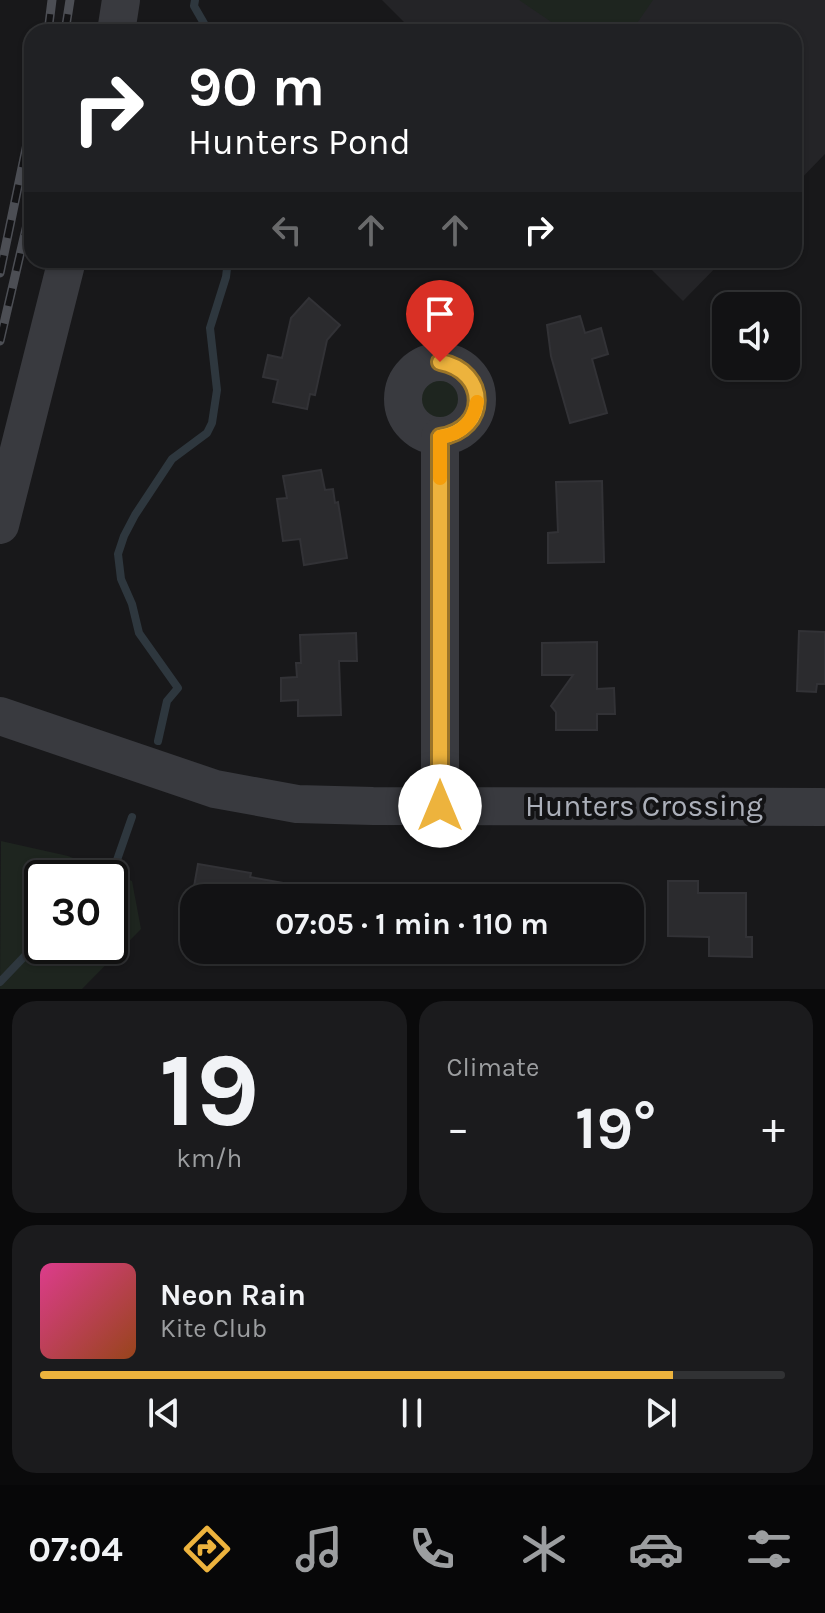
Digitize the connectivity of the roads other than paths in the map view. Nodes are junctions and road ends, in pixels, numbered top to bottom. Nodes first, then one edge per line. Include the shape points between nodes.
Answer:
1 (121, 0) edge
2 (117, 24) edge
3 (65, 268) edge
4 (440, 437) dead end
5 (0, 525) edge
6 (0, 716) edge
7 (440, 806) junction
8 (824, 807) edge

1 - 2 street
3 - 5 street
4 - 7 street
6 - 7 street, Hunters Crossing via 236,794 297,804
7 - 8 street, Hunters Crossing

